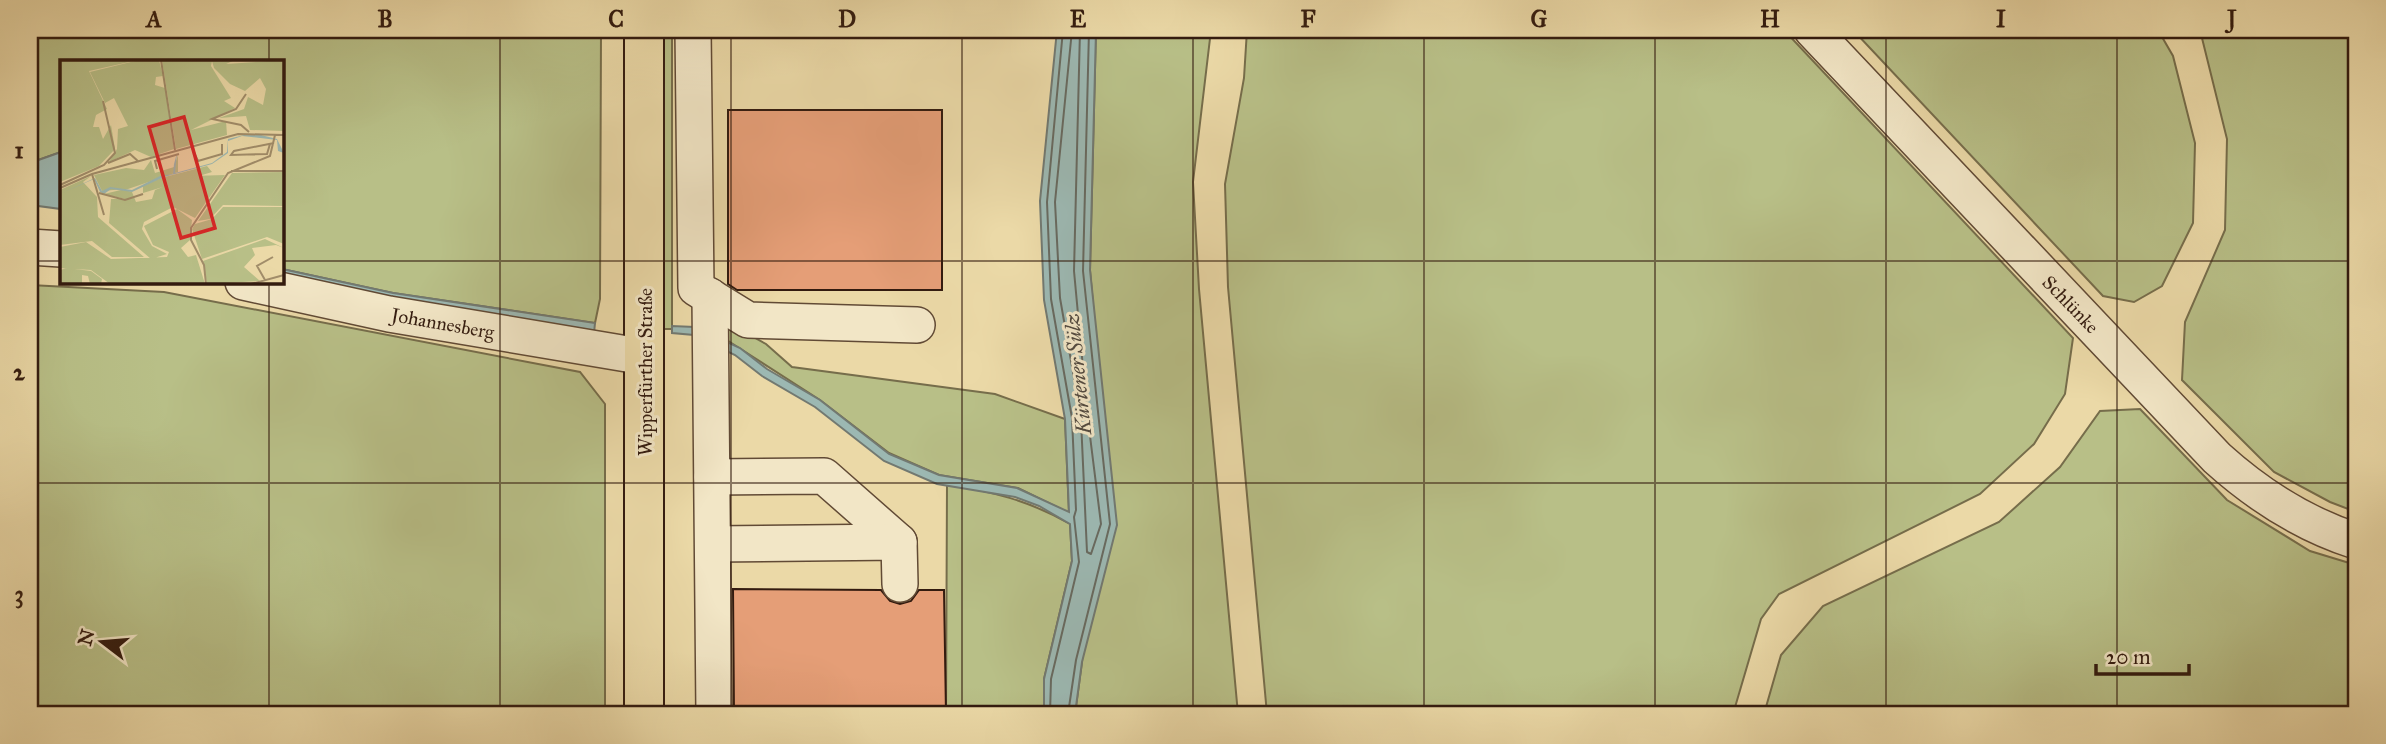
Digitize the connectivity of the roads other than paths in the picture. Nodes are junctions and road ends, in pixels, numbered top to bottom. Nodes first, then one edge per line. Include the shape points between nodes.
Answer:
1 (644, 30) edge
2 (693, 30) edge
3 (1812, 30) edge
4 (30, 247) edge
5 (60, 249) edge
6 (252, 284) edge
7 (711, 306) junction
8 (917, 325) dead end
9 (645, 357) junction
10 (712, 477) junction
11 (2356, 541) edge
12 (899, 542) junction
13 (713, 544) junction
14 (901, 584) dead end
15 (644, 714) edge
16 (714, 714) edge

1 - 9 main road, Wipperfürther Straße
2 - 7 street via 696,288
3 - 11 street, Schlünke via 2217,458 2279,507
4 - 5 street
6 - 9 street, Johannesberg via 389,314
7 - 8 street via 748,320
7 - 10 street
9 - 15 main road, Wipperfürther Straße
10 - 12 street via 824,476
10 - 13 street
12 - 13 street
12 - 14 street
13 - 16 street

